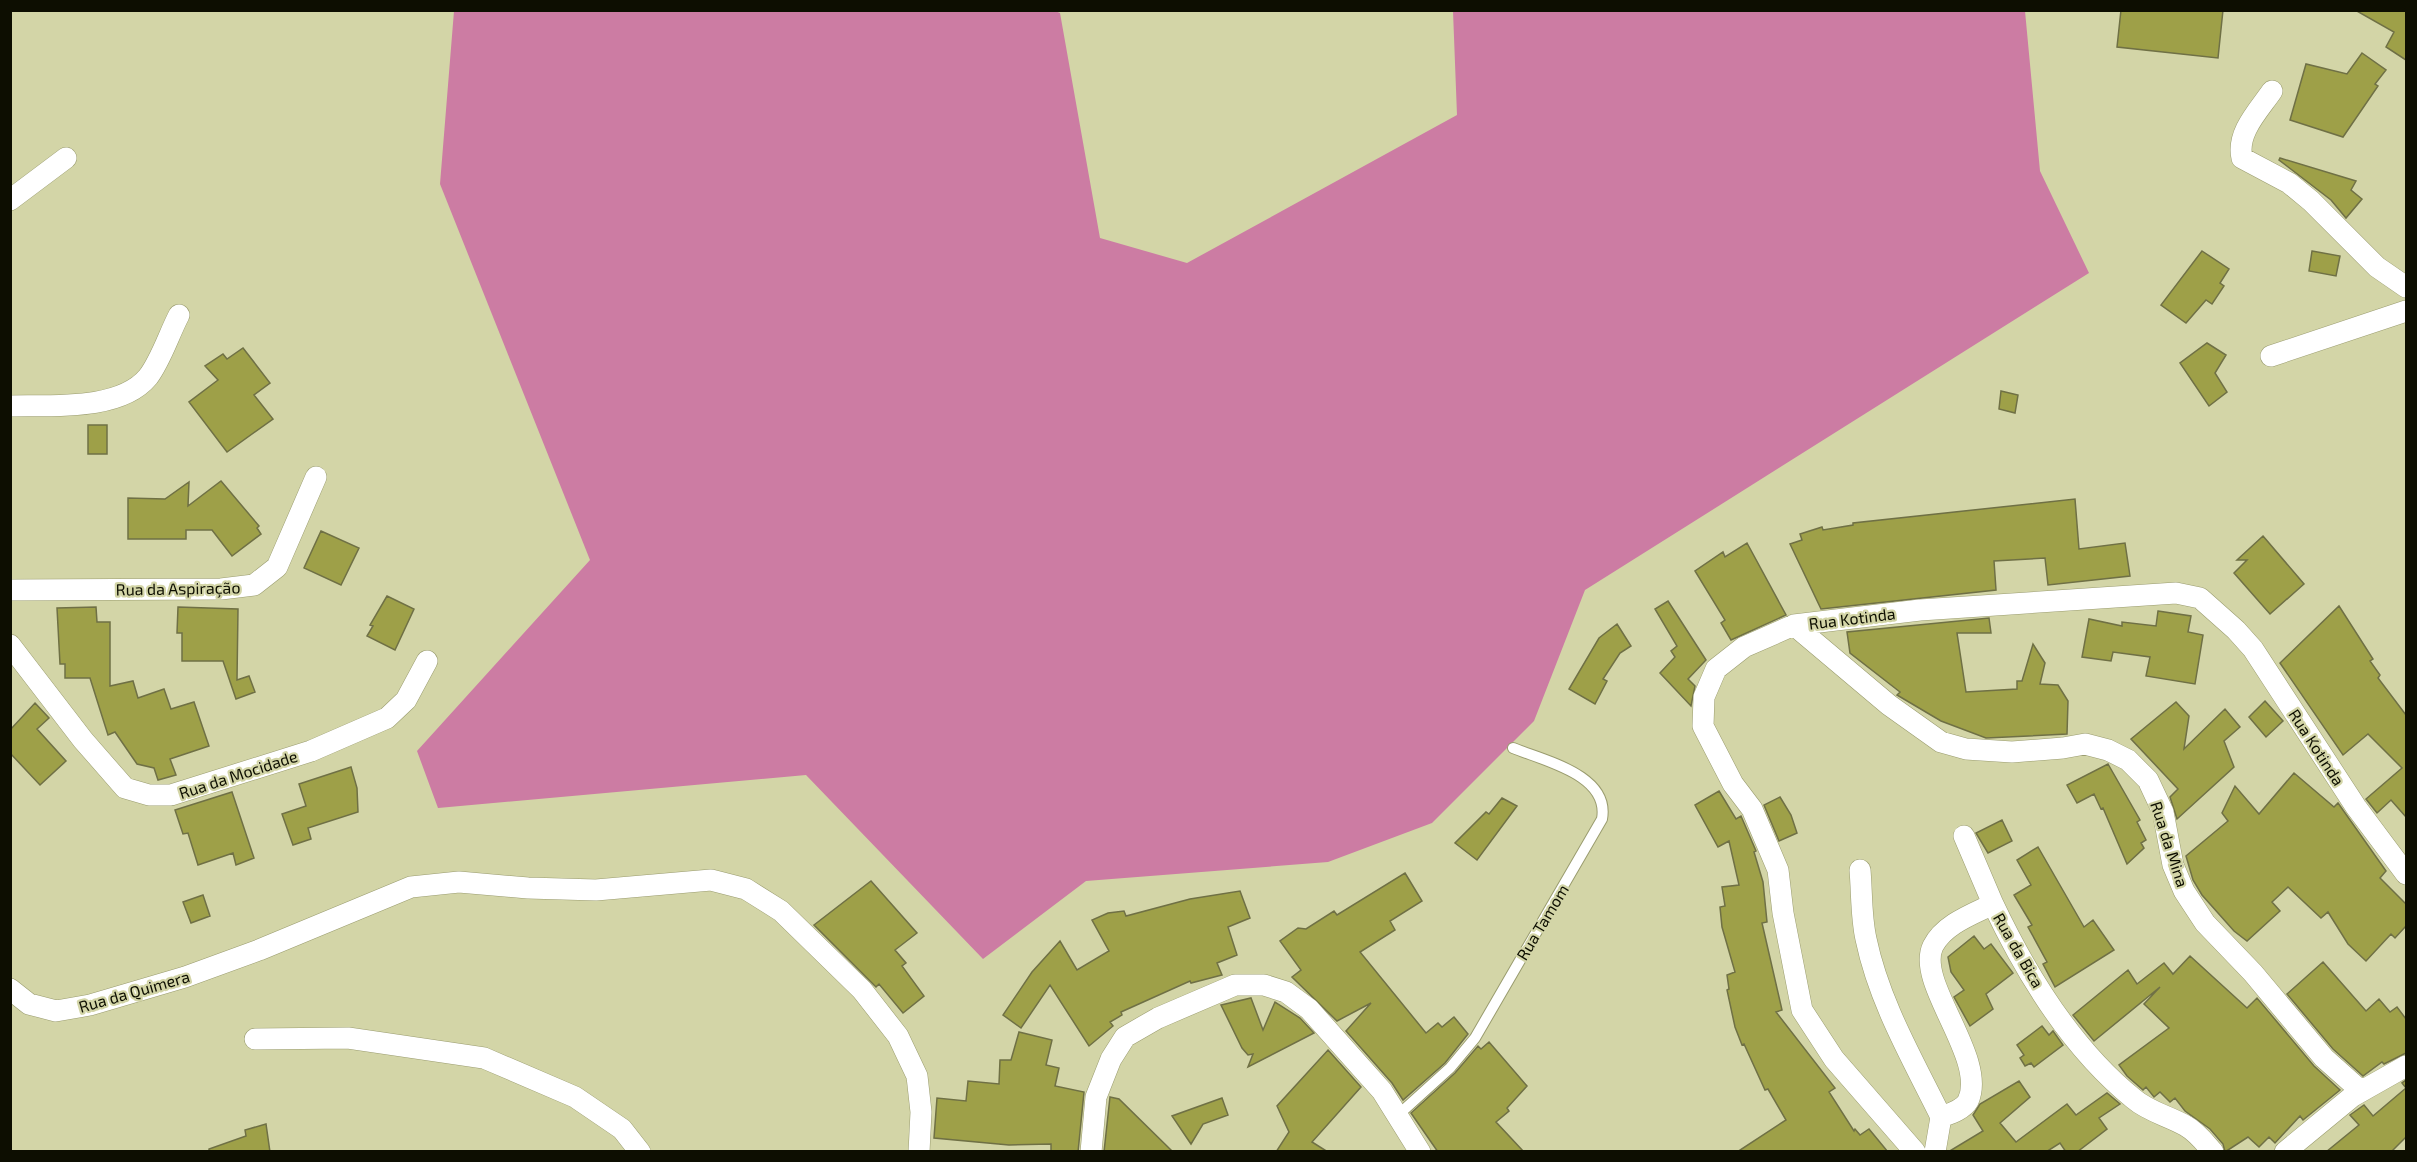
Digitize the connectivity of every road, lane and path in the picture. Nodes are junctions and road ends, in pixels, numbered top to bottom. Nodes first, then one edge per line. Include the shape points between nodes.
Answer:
1 (2272, 90) dead end
2 (66, 158) dead end
3 (11, 200) edge
4 (2406, 287) edge
5 (2406, 311) edge
6 (179, 315) dead end
7 (2271, 356) dead end
8 (10, 406) edge
9 (316, 477) dead end
10 (10, 590) edge
11 (1794, 625) junction
12 (10, 645) edge
13 (427, 661) dead end
14 (1513, 748) dead end
15 (1964, 836) dead end
16 (1860, 870) dead end
17 (2406, 874) edge
18 (1994, 904) junction
19 (10, 989) edge
20 (255, 1039) dead end
21 (2406, 1066) edge
22 (2361, 1091) junction
23 (1397, 1116) junction
24 (1941, 1117) junction
25 (640, 1152) edge
26 (919, 1152) edge
27 (1091, 1152) edge
28 (1420, 1152) edge
29 (1915, 1152) edge
30 (1935, 1152) edge
31 (2213, 1152) edge
32 (2285, 1152) edge

1 - 4 street via 2244,131 2239,147 2242,158 2296,189 2371,261
2 - 3 street
5 - 7 street
6 - 8 street via 148,377 129,393 108,400
9 - 10 street, Rua da Aspiração via 278,567 254,585 221,589
11 - 17 street, Rua Kotinda via 1920,610 2176,593 2200,598 2253,649 2356,807
11 - 22 street, Rua da Mina via 1889,705 1941,742 1966,749 2012,752 2085,744 2128,760 2148,780 2163,812 2173,865 2205,923 2324,1058
11 - 29 street, Rua Kotinda via 1744,647 1716,669 1704,698 1703,726 1733,784 1752,809 1778,870 1802,1010 1834,1059
12 - 13 street, Rua da Mocidade via 125,788 149,795 171,795 311,751 387,718 406,700
14 - 23 lane, Rua Tamom via 1581,776 1600,794 1602,819 1475,1038 1450,1068
15 - 18 street
16 - 24 street via 1865,936 1873,969
18 - 24 street, Rua da Bica via 1961,919 1933,946 1930,966 1965,1054 1970,1079 1967,1102
18 - 31 street, Rua da Bica via 2047,999 2084,1052 2140,1105 2188,1127
19 - 26 street, Rua da Quimera via 29,1004 56,1011 90,1005 259,950 411,887 459,882 596,890 711,880 746,889 781,911 862,990 898,1036 916,1076 921,1112
20 - 25 street via 348,1038 484,1058 575,1097 622,1129
21 - 22 street
22 - 32 street
23 - 27 street via 1382,1091 1309,1009 1286,992 1264,985 1234,986 1158,1018 1125,1037 1111,1059 1096,1098
23 - 28 street
24 - 30 street

